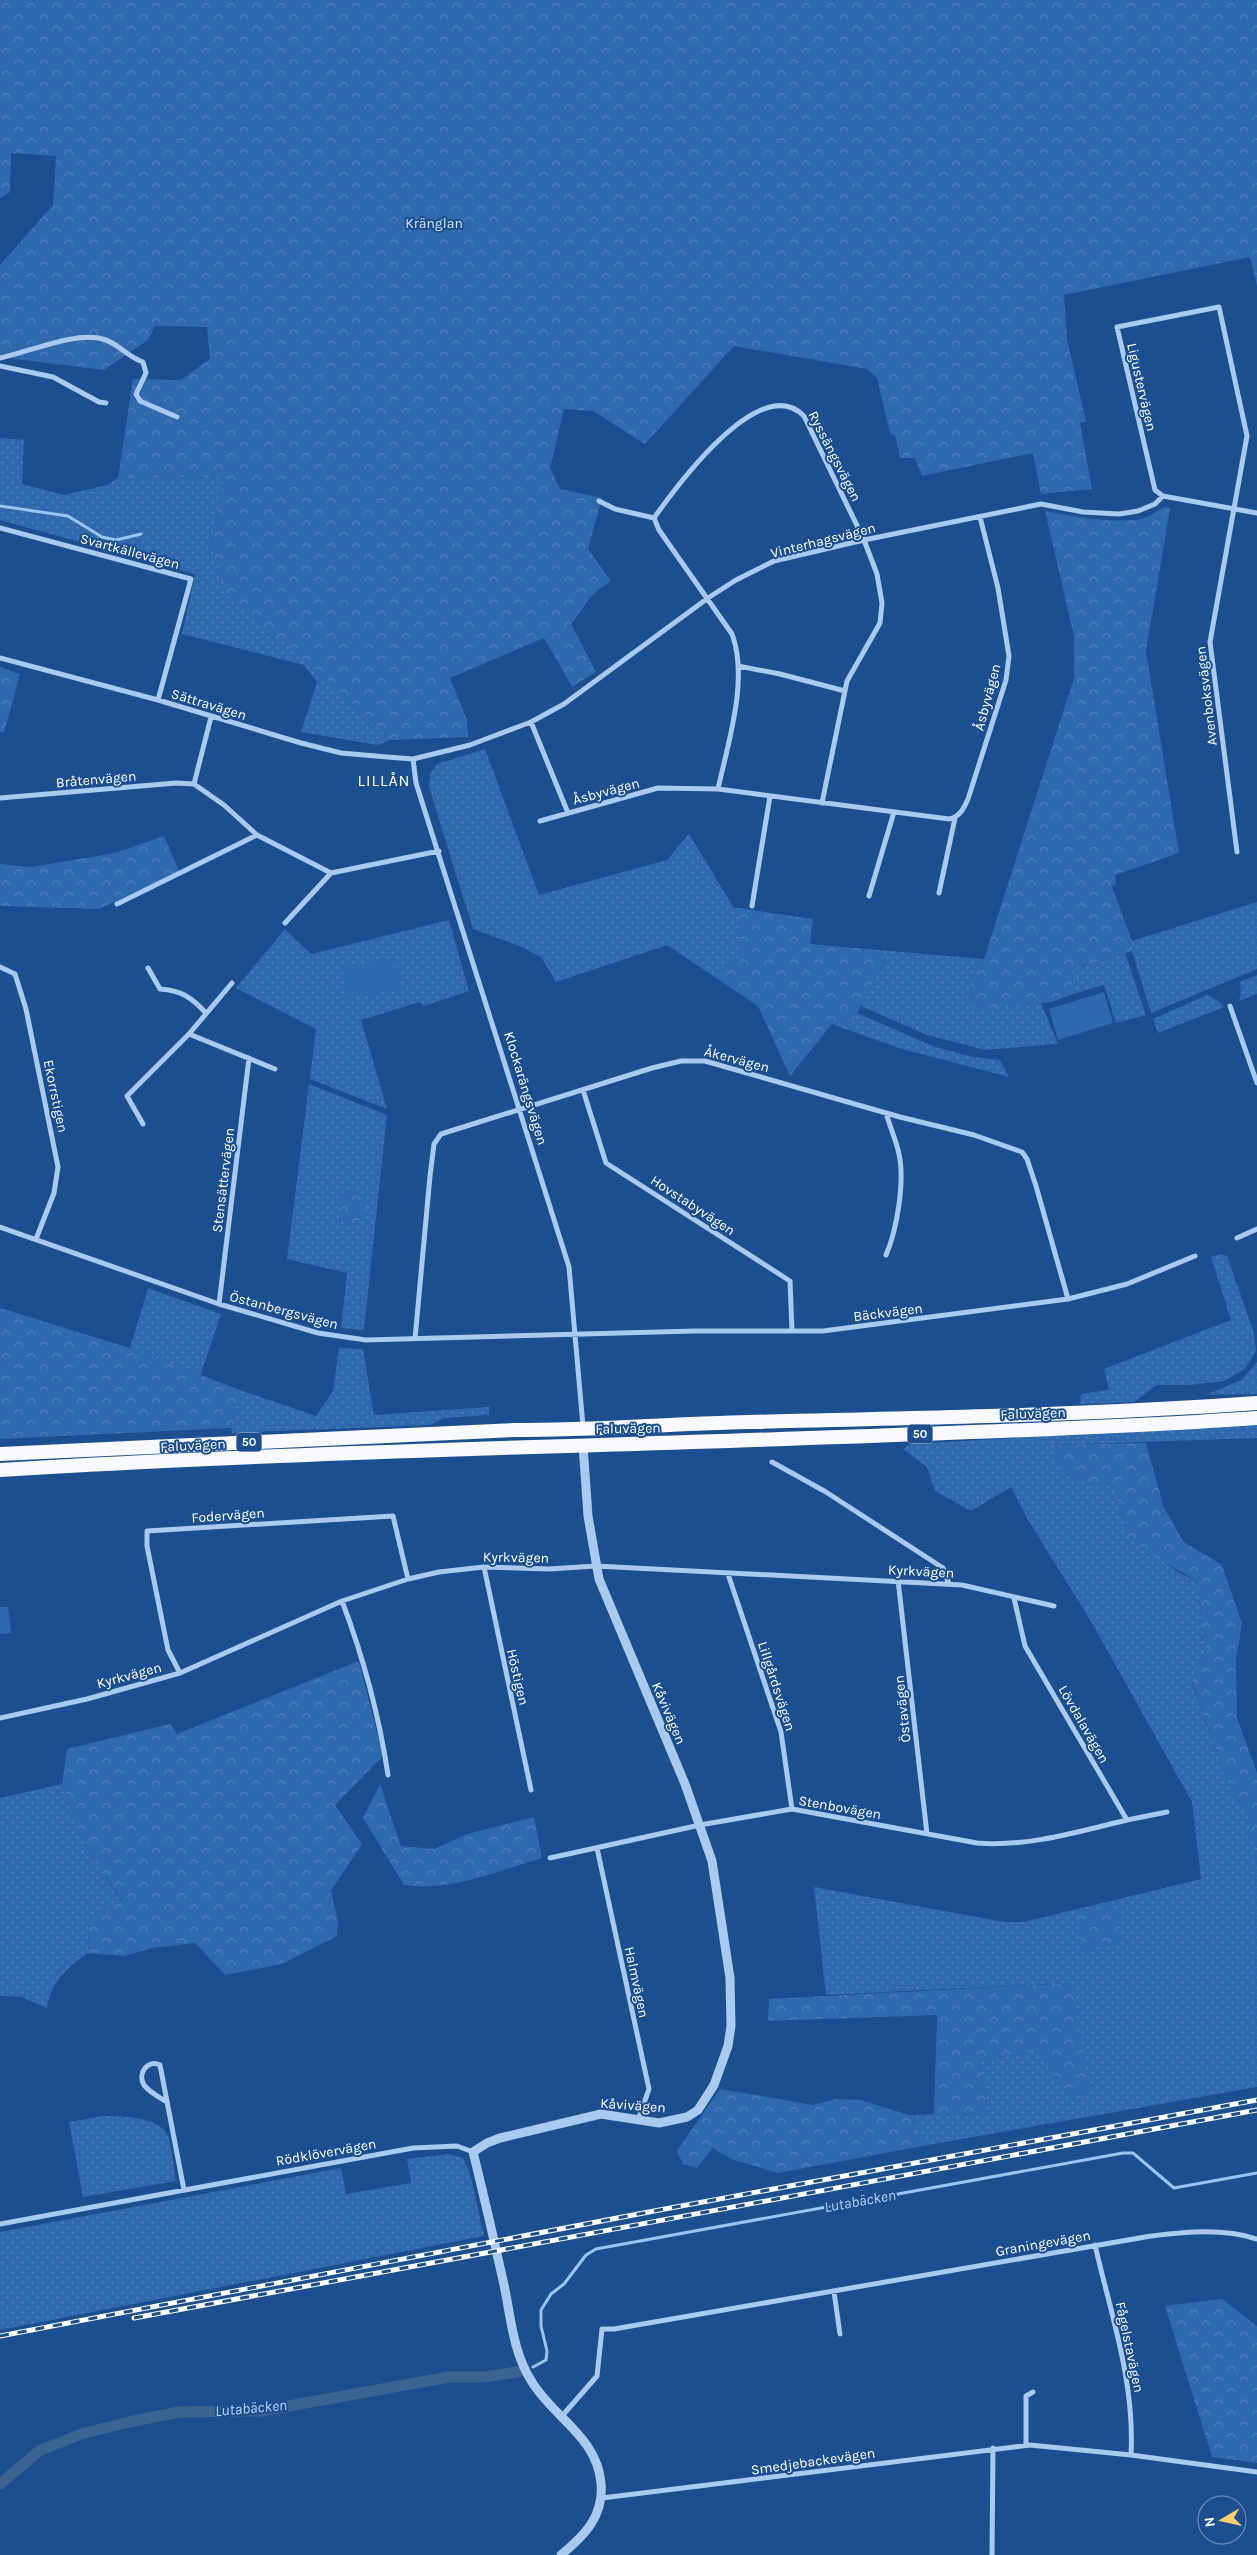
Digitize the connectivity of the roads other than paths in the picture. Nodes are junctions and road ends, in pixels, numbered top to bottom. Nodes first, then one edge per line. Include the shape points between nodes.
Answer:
1 (0, 358) edge
2 (0, 366) edge
3 (106, 403) dead end
4 (177, 416) dead end
5 (1163, 496) junction
6 (600, 502) dead end
7 (1234, 508) junction
8 (1257, 513) edge
9 (980, 517) junction
10 (654, 518) junction
11 (0, 528) edge
12 (864, 540) junction
13 (708, 598) junction
14 (0, 658) edge
15 (738, 666) junction
16 (845, 691) junction
17 (158, 700) junction
18 (211, 717) junction
19 (531, 722) junction
20 (413, 759) junction
21 (194, 784) junction
22 (718, 789) junction
23 (770, 796) junction
24 (0, 798) edge
25 (822, 803) junction
26 (894, 812) junction
27 (568, 813) junction
28 (955, 818) junction
29 (540, 821) dead end
30 (258, 835) junction
31 (438, 851) junction
32 (1237, 852) dead end
33 (331, 873) junction
34 (939, 893) dead end
35 (869, 896) dead end
36 (117, 904) dead end
37 (752, 906) dead end
38 (285, 922) dead end
39 (0, 967) edge
40 (148, 968) dead end
41 (232, 983) dead end
42 (1230, 1006) dead end
43 (206, 1013) junction
44 (189, 1034) junction
45 (250, 1058) junction
46 (275, 1069) dead end
47 (1257, 1083) edge
48 (583, 1090) junction
49 (521, 1110) junction
50 (886, 1113) junction
51 (144, 1124) dead end
52 (0, 1227) edge
53 (1257, 1229) edge
54 (1237, 1238) dead end
55 (36, 1239) junction
56 (886, 1254) dead end
57 (1195, 1256) dead end
58 (1068, 1299) junction
59 (219, 1304) junction
60 (792, 1331) junction
61 (576, 1335) junction
62 (416, 1339) junction
63 (1257, 1402) edge
64 (1257, 1418) edge
65 (583, 1430) junction
66 (583, 1445) junction
67 (0, 1454) edge
68 (772, 1462) dead end
69 (0, 1470) edge
70 (596, 1566) junction
71 (484, 1567) junction
72 (728, 1574) junction
73 (408, 1579) junction
74 (898, 1580) junction
75 (949, 1584) junction
76 (1014, 1598) junction
77 (342, 1601) junction
78 (1054, 1606) dead end
79 (180, 1673) junction
80 (0, 1718) edge
81 (388, 1775) dead end
82 (531, 1790) dead end
83 (792, 1809) junction
84 (1168, 1812) dead end
85 (1127, 1820) junction
86 (700, 1825) junction
87 (927, 1834) junction
88 (597, 1848) junction
89 (550, 1858) dead end
90 (167, 2102) junction
91 (638, 2120) junction
92 (473, 2152) junction
93 (184, 2190) junction
94 (0, 2224) edge
95 (1257, 2239) edge
96 (1095, 2245) junction
97 (834, 2292) junction
98 (840, 2334) dead end
99 (1033, 2392) dead end
100 (562, 2416) junction
101 (1026, 2445) junction
102 (992, 2448) junction
103 (1131, 2455) junction
104 (1257, 2472) edge
105 (602, 2498) junction
106 (561, 2555) edge
107 (992, 2555) edge

1 - 4 street via 82,336 102,338 112,342 130,358 143,362 146,374 136,394 140,401
2 - 3 street via 53,378
5 - 7 street
5 - 7 street, Ligustervägen via 1155,490 1117,327 1219,307 1247,436
5 - 9 street, Vinterhagsvägen via 1155,504 1138,511 1119,514 1083,512 1041,504
6 - 10 street
7 - 8 street
7 - 32 street, Avenboksvägen via 1210,642
9 - 12 street, Vinterhagsvägen
9 - 28 street, Åsbyvägen via 998,588 1009,656 1006,680 968,799
10 - 12 street, Ryssängsvägen via 735,425 765,408 786,406 796,408 804,416
10 - 13 street via 659,530
11 - 17 street, Svartkällevägen via 191,579
12 - 13 street, Vinterhagsvägen via 774,561
12 - 16 street, Ryssängsvägen via 880,588 880,623
13 - 15 street via 732,634 737,646
13 - 19 street, Vinterhagsvägen via 564,704
14 - 17 street, Sättravägen
15 - 16 street
15 - 22 street via 736,699
16 - 25 street, Ryssängsvägen
17 - 18 street, Sättravägen
18 - 20 street, Sättravägen via 341,753
18 - 21 street
19 - 20 street, Vinterhagsvägen via 470,745
19 - 27 street, Åsbyvägen
20 - 31 street, Klockarängsvägen via 416,782
21 - 24 street, Bråtenvägen
21 - 30 street
22 - 23 street, Åsbyvägen
22 - 27 street, Åsbyvägen via 658,788
23 - 25 street, Åsbyvägen
23 - 37 street
25 - 26 street, Åsbyvägen
26 - 28 street, Åsbyvägen
26 - 35 street
27 - 29 street, Åsbyvägen
28 - 34 street, Åsbyvägen
30 - 33 street
30 - 36 street
31 - 33 street
31 - 49 street, Klockarängsvägen
33 - 38 street
39 - 55 street, Ekorrstigen via 15,974 23,1000 58,1167 54,1193
40 - 43 street via 160,989 174,989 185,994
41 - 43 street
42 - 47 street
43 - 44 street
44 - 45 street
44 - 51 street via 127,1096
45 - 46 street
45 - 59 street, Stensättervägen
48 - 49 street, Åkervägen
48 - 50 street, Åkervägen via 652,1068 696,1060
48 - 60 street, Hovstabyvägen via 606,1163 790,1281
49 - 61 street, Klockarängsvägen via 569,1268
49 - 62 street, Åkervägen via 441,1134 434,1144
50 - 56 street via 899,1156 898,1215
50 - 58 street, Åkervägen via 974,1135 1022,1152 1036,1186
52 - 55 street, Östanbergsvägen
53 - 54 street
55 - 59 street, Östanbergsvägen
57 - 58 street, Bäckvägen via 1127,1284
58 - 60 street, Bäckvägen via 867,1326
59 - 62 street, Östanbergsvägen via 352,1340
60 - 61 street, Bäckvägen
61 - 62 street, Östanbergsvägen
61 - 65 street, Klockarängsvägen
63 - 65 highway, Faluvägen / 50 via 1063,1414 745,1422
64 - 66 highway, Faluvägen / 50 via 681,1444
65 - 66 highway
65 - 67 highway, Faluvägen / 50 via 514,1430
66 - 69 highway, Faluvägen / 50
66 - 70 street, Kåvivägen via 588,1516
68 - 75 street via 826,1492 943,1568
70 - 71 street, Kyrkvägen via 549,1570
70 - 72 street, Kyrkvägen
70 - 86 street, Kåvivägen
71 - 73 street, Kyrkvägen
71 - 82 street, Höstigen
72 - 74 street, Kyrkvägen
72 - 83 street, Lillgårdsvägen via 781,1732
73 - 77 street, Kyrkvägen
73 - 79 street, Fodervägen via 393,1516 147,1531 147,1546 168,1650
74 - 75 street, Kyrkvägen
74 - 87 street, Östavägen
75 - 76 street, Kyrkvägen via 962,1584
76 - 78 street, Kyrkvägen
76 - 85 street, Lövdalavägen via 1025,1646
77 - 79 street, Kyrkvägen
77 - 81 street via 371,1685
79 - 80 street, Kyrkvägen via 87,1699
83 - 86 street, Stenbovägen
83 - 87 street, Stenbovägen
84 - 85 street
85 - 87 street, Stenbovägen via 1017,1844 977,1843
86 - 88 street, Stenbovägen
86 - 91 street, Kåvivägen via 712,1861 730,1978 732,2007 728,2046 714,2085 698,2110 673,2121
88 - 89 street, Stenbovägen
88 - 91 street, Halmvägen via 649,2089
90 - 90 street via 160,2066 149,2064 143,2070 143,2083
90 - 93 street
91 - 92 street, Kåvivägen via 618,2115 593,2115 500,2138
92 - 93 street, Rödklövervägen via 457,2146 413,2148
92 - 100 street via 523,2366 543,2397
93 - 94 street, Rödklövervägen
95 - 96 street, Graningevägen via 1237,2233 1197,2231
96 - 97 street, Graningevägen
96 - 103 street, Fågelstavägen via 1132,2408
97 - 98 street
97 - 100 street, Graningevägen via 614,2330 602,2329 597,2376
99 - 101 street via 1026,2396
100 - 105 street via 582,2437 594,2457
101 - 102 street, Smedjebackevägen
101 - 103 street, Smedjebackevägen
102 - 105 street, Smedjebackevägen
102 - 107 street
103 - 104 street
105 - 106 street via 594,2521

